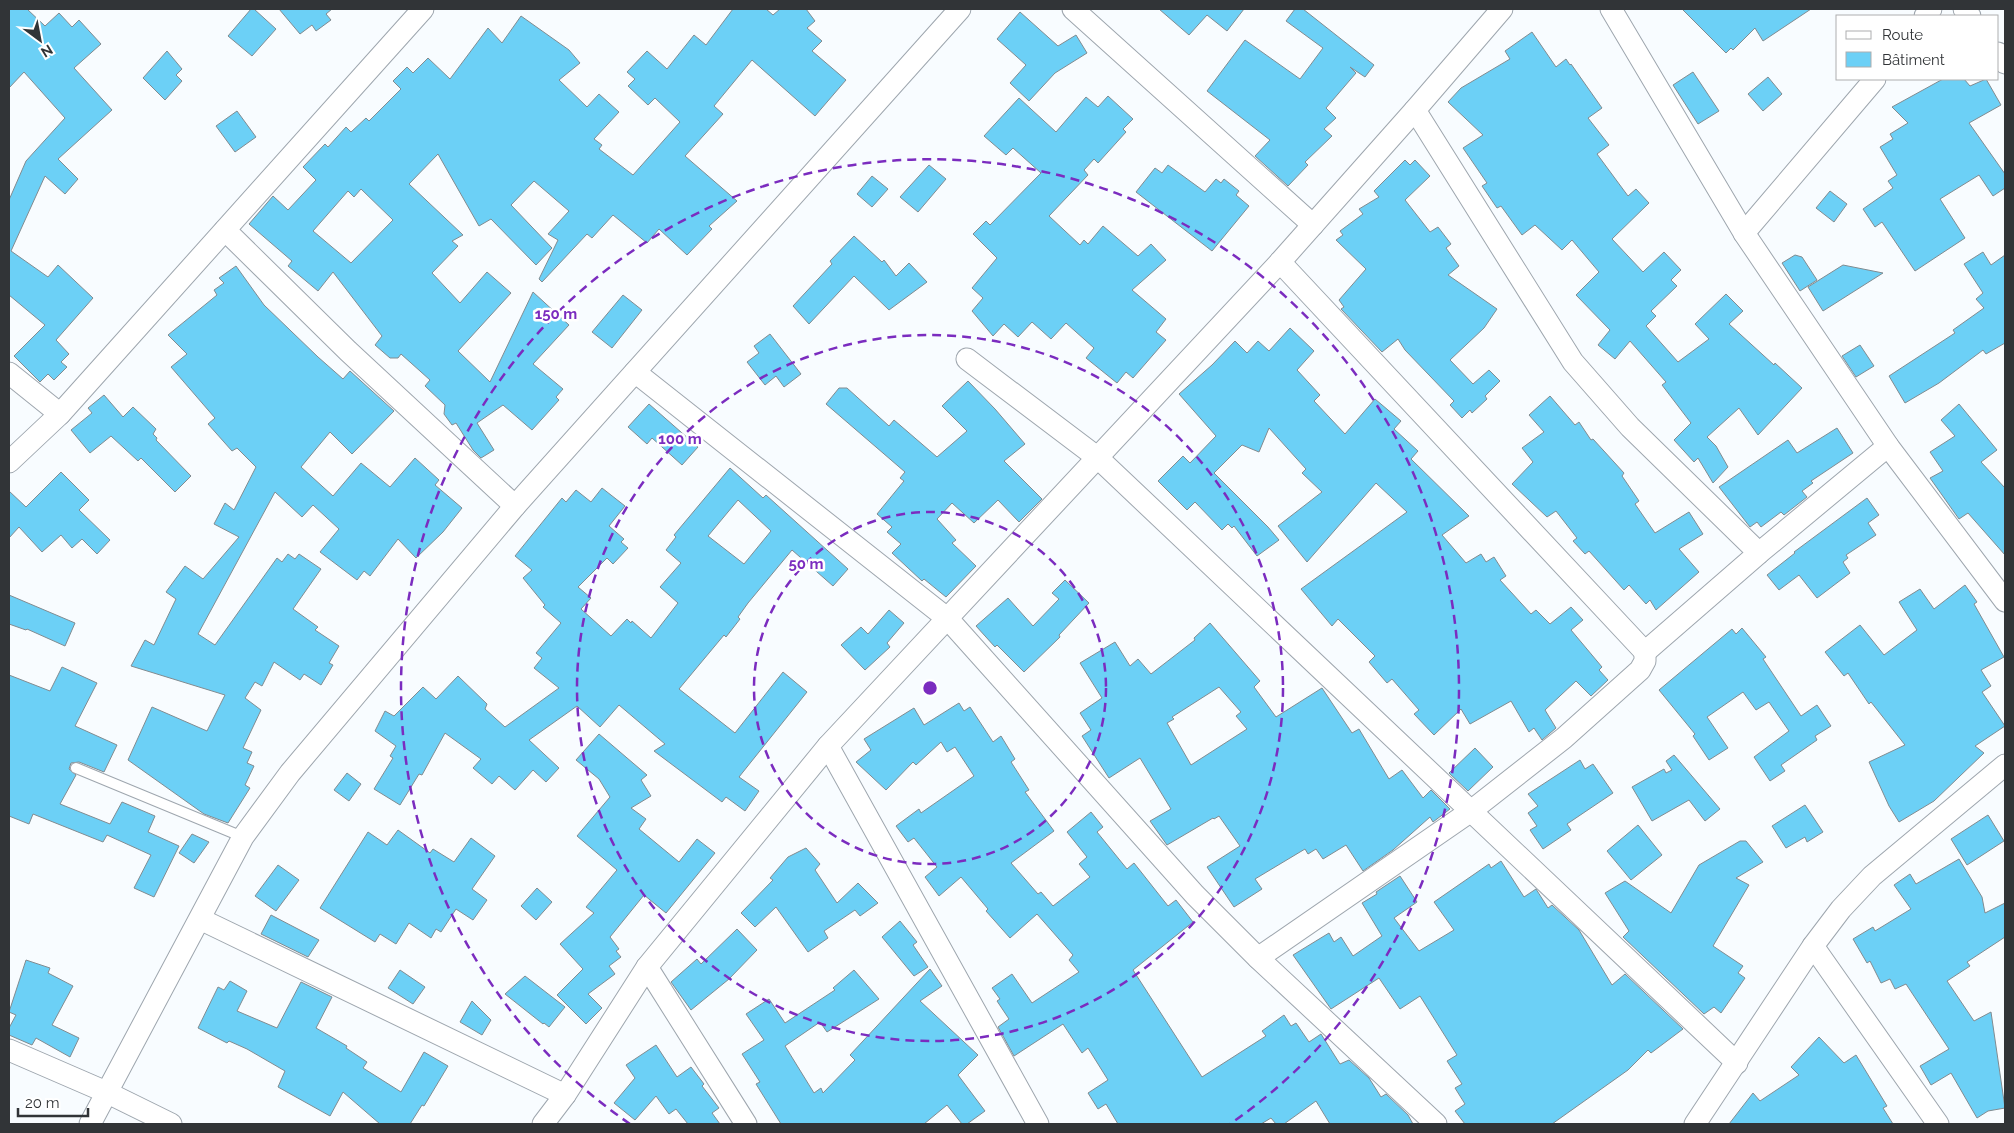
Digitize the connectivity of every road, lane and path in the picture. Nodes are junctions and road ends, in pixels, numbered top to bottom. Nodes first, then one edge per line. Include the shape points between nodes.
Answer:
1 (423, 9) edge
2 (960, 9) edge
3 (1074, 9) edge
4 (1502, 9) edge
5 (1612, 9) edge
6 (1874, 80) edge
7 (1415, 110) junction
8 (1313, 226) junction
9 (225, 230) junction
10 (1744, 234) junction
11 (1280, 262) junction
12 (967, 359) dead end
13 (634, 372) junction
14 (9, 374) edge
15 (60, 414) junction
16 (1888, 446) junction
17 (1098, 458) junction
18 (9, 462) edge
19 (514, 506) junction
20 (1759, 553) junction
21 (2005, 601) edge
22 (948, 619) junction
23 (1644, 652) junction
24 (828, 746) junction
25 (2005, 765) edge
26 (76, 768) dead end
27 (1470, 810) junction
28 (243, 837) junction
29 (200, 919) junction
30 (1813, 946) junction
31 (1258, 958) junction
32 (647, 967) junction
33 (9, 1050) edge
34 (1737, 1063) junction
35 (106, 1092) junction
36 (565, 1095) junction
37 (90, 1124) edge
38 (170, 1124) edge
39 (544, 1124) edge
40 (746, 1124) edge
41 (1038, 1124) edge
42 (1436, 1124) edge
43 (1695, 1124) edge
44 (1938, 1124) edge

1 - 9 street
2 - 13 street
3 - 8 street
4 - 7 street
5 - 10 street
6 - 10 street
7 - 8 street
7 - 20 street via 1573,362 1630,427
8 - 11 street
9 - 15 street
9 - 19 street via 348,351
10 - 16 street
11 - 17 street
11 - 23 street
12 - 17 street
13 - 19 street
13 - 22 street
14 - 15 street
15 - 18 street
16 - 20 street
16 - 21 street
17 - 22 street
17 - 27 street
19 - 28 street via 290,773
20 - 23 street
22 - 24 street
22 - 31 street via 1195,894
23 - 27 street via 1645,661 1640,670 1564,738
24 - 32 street
24 - 41 street
25 - 30 street via 1872,876
26 - 28 lane
27 - 31 street
27 - 34 street
28 - 29 street
29 - 35 street
29 - 36 street
30 - 34 street
30 - 44 street
31 - 42 street
32 - 36 street
32 - 40 street
33 - 35 street
34 - 43 street
35 - 37 street
35 - 38 street
36 - 39 street

